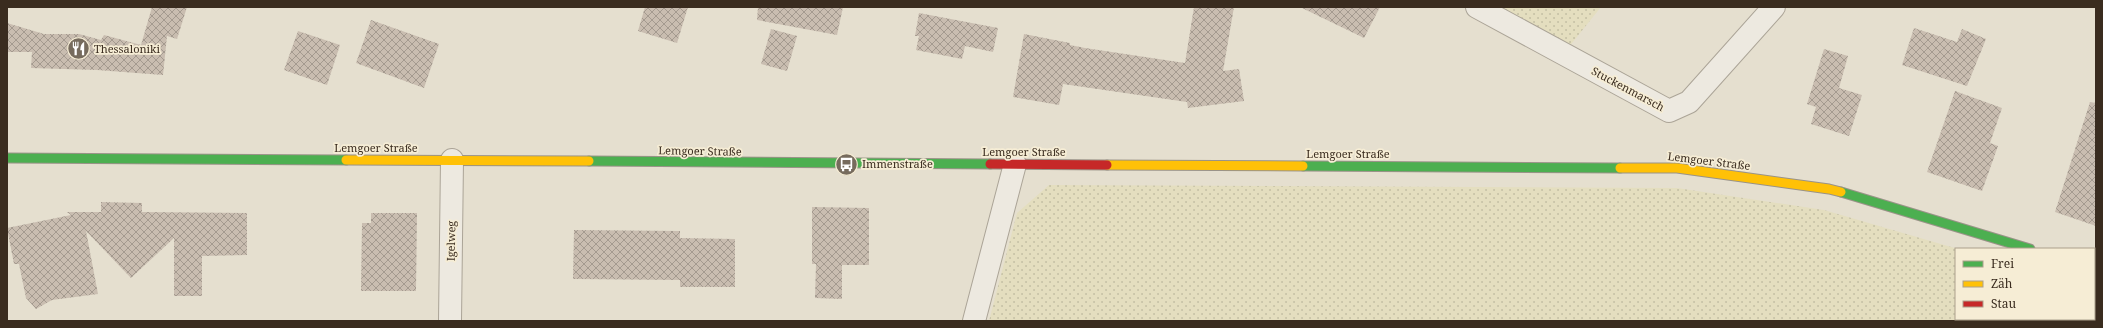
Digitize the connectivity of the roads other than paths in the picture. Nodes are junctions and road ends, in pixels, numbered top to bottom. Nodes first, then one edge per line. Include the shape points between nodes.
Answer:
1 (1477, 7) edge
2 (1774, 7) edge
3 (7, 158) edge
4 (452, 160) junction
5 (1015, 164) junction
6 (2027, 248) edge
7 (450, 321) edge
8 (974, 321) edge

1 - 2 street, Stuckenmarsch via 1669,111 1689,102
3 - 4 main road, Lemgoer Straße
4 - 5 main road, Lemgoer Straße
4 - 7 street, Igelweg
5 - 6 main road, Lemgoer Straße via 1676,168 1829,189
5 - 8 street

